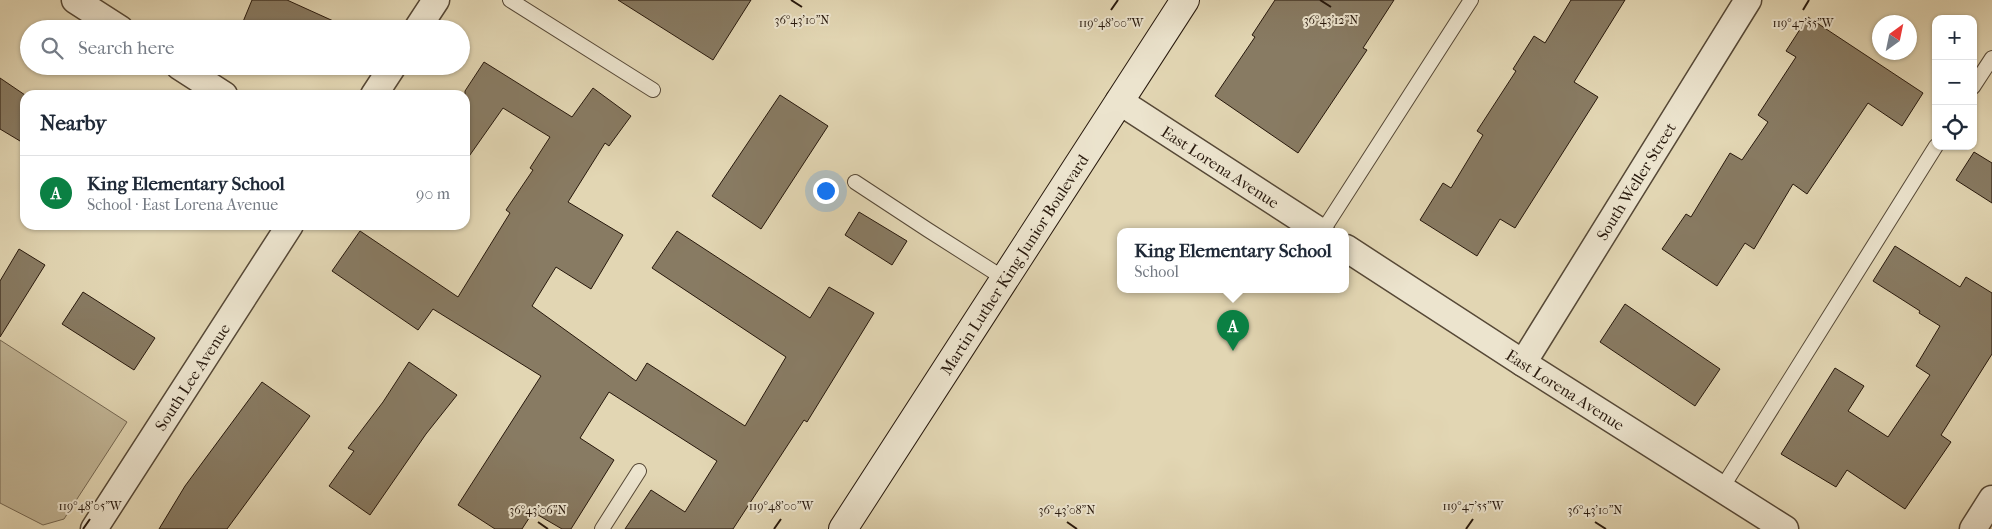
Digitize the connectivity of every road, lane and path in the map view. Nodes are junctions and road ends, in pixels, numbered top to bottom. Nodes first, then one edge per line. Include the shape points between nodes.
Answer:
1 (75, 0) edge
2 (436, 0) edge
3 (510, 0) edge
4 (1185, 0) edge
5 (1471, 0) edge
6 (1748, 0) edge
7 (106, 20) edge
8 (423, 20) edge
9 (1992, 58) edge
10 (193, 75) edge
11 (387, 75) edge
12 (1977, 81) edge
13 (216, 90) edge
14 (377, 90) edge
15 (653, 90) dead end
16 (1119, 101) junction
17 (1933, 150) edge
18 (855, 182) dead end
19 (1316, 228) edge
20 (1325, 228) edge
21 (287, 230) edge
22 (1349, 250) edge
23 (1005, 279) junction
24 (1523, 363) junction
25 (639, 472) dead end
26 (1722, 488) junction
27 (1992, 499) edge
28 (94, 529) edge
29 (602, 529) edge
30 (842, 529) edge
31 (1786, 529) edge
32 (1973, 529) edge

1 - 7 street
2 - 8 street
3 - 15 lane
4 - 16 street, Martin Luther King Junior Boulevard
5 - 20 lane
6 - 24 street, South Weller Street
9 - 12 lane
10 - 13 street
11 - 14 street
16 - 19 street, East Lorena Avenue
16 - 23 street, Martin Luther King Junior Boulevard
17 - 26 lane
18 - 23 lane
21 - 28 street, South Lee Avenue
22 - 24 street, East Lorena Avenue
23 - 30 street, Martin Luther King Junior Boulevard
24 - 26 street, East Lorena Avenue
25 - 29 lane
26 - 31 street, East Lorena Avenue
27 - 32 street

